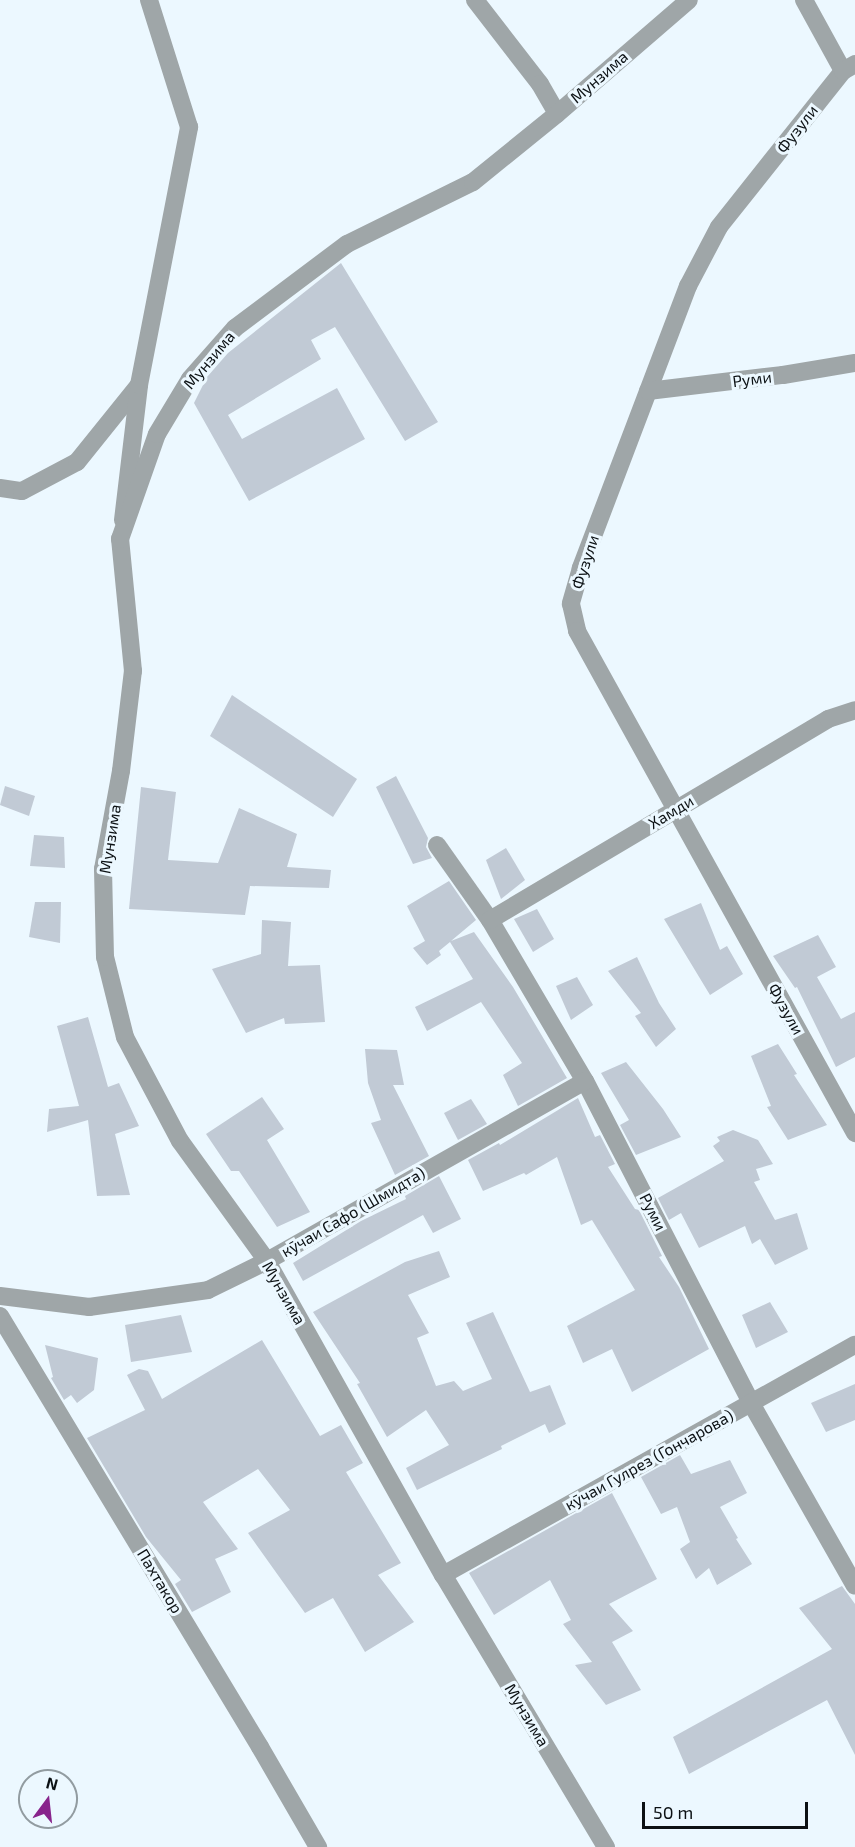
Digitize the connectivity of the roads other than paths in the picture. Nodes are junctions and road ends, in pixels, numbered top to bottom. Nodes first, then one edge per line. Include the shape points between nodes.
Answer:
1 (149, 0) edge
2 (475, 0) edge
3 (689, 0) edge
4 (804, 0) edge
5 (849, 67) edge
6 (557, 114) junction
7 (855, 363) edge
8 (139, 386) junction
9 (648, 391) junction
10 (0, 488) edge
11 (120, 539) junction
12 (855, 710) edge
13 (677, 809) junction
14 (437, 846) dead end
15 (490, 920) junction
16 (585, 1081) junction
17 (855, 1134) edge
18 (267, 1261) junction
19 (0, 1296) edge
20 (0, 1316) edge
21 (855, 1345) edge
22 (751, 1403) junction
23 (442, 1575) junction
24 (855, 1586) edge
25 (318, 1847) edge
26 (606, 1847) edge

1 - 8 street via 189,128
2 - 6 street via 540,84
3 - 6 street, Мунзима
4 - 5 street
5 - 9 street, Фузули via 719,227 688,286
6 - 11 street, Мунзима via 473,182 347,244 235,328 190,379 157,434
7 - 9 street, Руми
8 - 10 street via 77,462 22,491
8 - 11 street
9 - 13 street, Фузули via 571,604 577,631
11 - 18 street, Мунзима via 133,671 121,771 103,869 105,957 125,1037 180,1141
12 - 13 street, Хамди via 828,719
13 - 15 street, Хамди
13 - 17 street, Фузули
14 - 15 street, Руми
15 - 16 street, Руми
16 - 18 street, кӯчаи Сафо (Шмидта)
16 - 22 street, Руми
18 - 19 street, кӯчаи Сафо (Шмидта) via 208,1290 89,1306
18 - 23 street, Мунзима
20 - 25 street, Пахтакор
21 - 22 street, кӯчаи Гулрез (Гончарова)
22 - 23 street, кӯчаи Гулрез (Гончарова)
22 - 24 street, Руми
23 - 26 street, Мунзима

